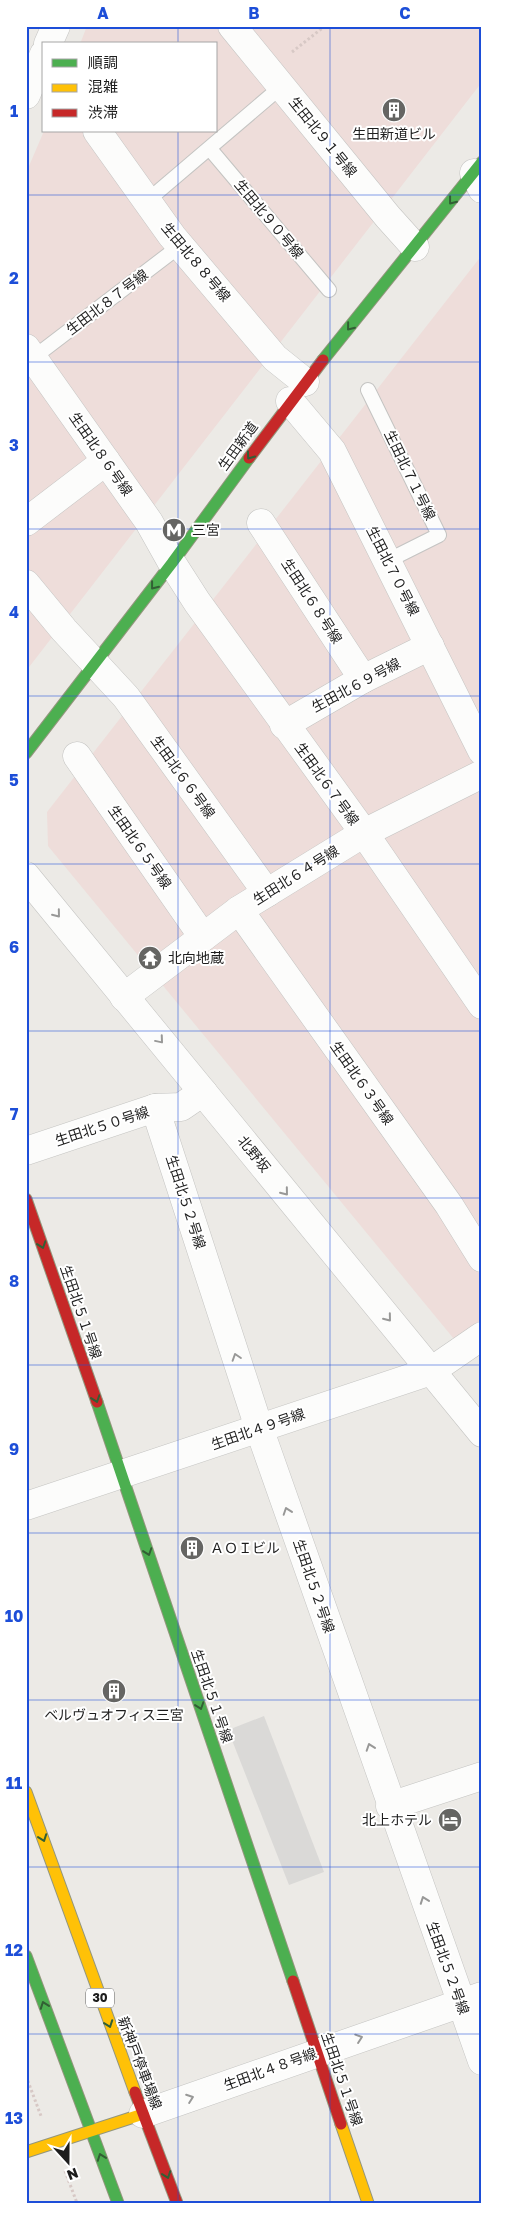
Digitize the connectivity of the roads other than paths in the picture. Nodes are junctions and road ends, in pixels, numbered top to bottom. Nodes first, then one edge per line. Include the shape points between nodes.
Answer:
1 (56, 26) edge
2 (232, 26) edge
3 (49, 42) edge
4 (42, 59) edge
5 (276, 78) junction
6 (26, 95) edge
7 (98, 132) edge
8 (210, 149) junction
9 (479, 175) edge
10 (147, 201) junction
11 (181, 245) junction
12 (415, 247) junction
13 (329, 290) dead end
14 (30, 353) edge
15 (368, 390) dead end
16 (297, 392) junction
17 (106, 461) junction
18 (26, 522) edge
19 (261, 522) dead end
20 (387, 561) junction
21 (172, 563) junction
22 (26, 584) edge
23 (430, 646) junction
24 (94, 664) junction
25 (363, 679) junction
26 (284, 725) junction
27 (482, 751) edge
28 (26, 753) edge
29 (77, 756) dead end
30 (482, 774) edge
31 (364, 833) junction
32 (26, 876) edge
33 (267, 893) junction
34 (240, 910) junction
35 (203, 937) junction
36 (124, 997) junction
37 (482, 1005) edge
38 (203, 1092) junction
39 (156, 1108) junction
40 (26, 1151) edge
41 (26, 1199) edge
42 (482, 1258) edge
43 (482, 1336) edge
44 (431, 1371) junction
45 (259, 1428) junction
46 (482, 1433) edge
47 (122, 1475) junction
48 (26, 1506) edge
49 (482, 1776) edge
50 (26, 1792) edge
51 (390, 1806) junction
52 (26, 1956) edge
53 (471, 2000) edge
54 (317, 2052) junction
55 (482, 2061) edge
56 (143, 2114) junction
57 (91, 2131) junction
58 (26, 2152) edge
59 (118, 2203) edge
60 (177, 2203) edge
61 (368, 2203) edge

1 - 3 street
2 - 5 street, 生田北９１号線
4 - 6 street
5 - 8 lane
5 - 12 street, 生田北９１号線
7 - 10 street, 生田北８８号線
8 - 10 lane
8 - 13 lane, 生田北９０号線
9 -> 12 street, 生田新道
10 - 11 street, 生田北８８号線
11 - 14 lane, 生田北８７号線
11 - 16 street, 生田北８８号線 via 275,358
12 -> 16 street, 生田新道
14 - 17 street, 生田北８６号線
15 - 20 lane, 生田北７１号線 via 439,535
16 - 20 street, 生田北７０号線 via 332,451
16 -> 21 street, 生田新道
17 - 18 street
17 - 21 street, 生田北８６号線 via 149,522
19 - 25 street, 生田北６８号線
20 - 23 street, 生田北７０号線
21 -> 24 street, 生田新道
21 - 26 street, 生田北６７号線
22 - 24 street, 生田北６６号線
23 - 25 street, 生田北６９号線
23 - 27 street, 生田北７０号線
24 - 28 street, 生田新道
24 - 33 street, 生田北６６号線 via 126,698
25 - 26 street, 生田北６９号線
26 - 31 street, 生田北６７号線
29 - 35 street, 生田北６５号線
30 - 31 street, 生田北６４号線
31 - 33 street, 生田北６４号線
31 - 37 street, 生田北６７号線
32 -> 36 street, 北野坂
33 - 34 street, 生田北６４号線
34 - 35 street, 生田北６４号線
34 - 42 street, 生田北６３号線 via 449,1206
35 - 36 street, 生田北６４号線
36 -> 38 street, 北野坂
38 - 39 street, 生田北５０号線 via 181,1108
38 -> 44 street, 北野坂
39 - 40 street, 生田北５０号線
45 -> 39 street, 生田北５２号線
41 -> 47 street, 生田北５１号線
43 - 44 street, 生田北４９号線
44 - 45 street, 生田北４９号線
44 - 46 street, 北野坂
45 - 47 street, 生田北４９号線
51 -> 45 street, 生田北５２号線
47 - 48 street, 生田北４９号線
47 -> 54 street, 生田北５１号線
49 - 51 street
50 -> 56 street, 新神戸停車場線 / 30
53 -> 51 street, 生田北５２号線
57 -> 52 street
54 -> 53 street, 生田北４８号線
53 - 55 street, 生田北５２号線
56 -> 54 street, 生田北４８号線
54 - 61 street, 生田北５１号線
56 - 57 street
56 -> 60 street, 新神戸停車場線 / 30
57 - 58 street
59 -> 57 street

